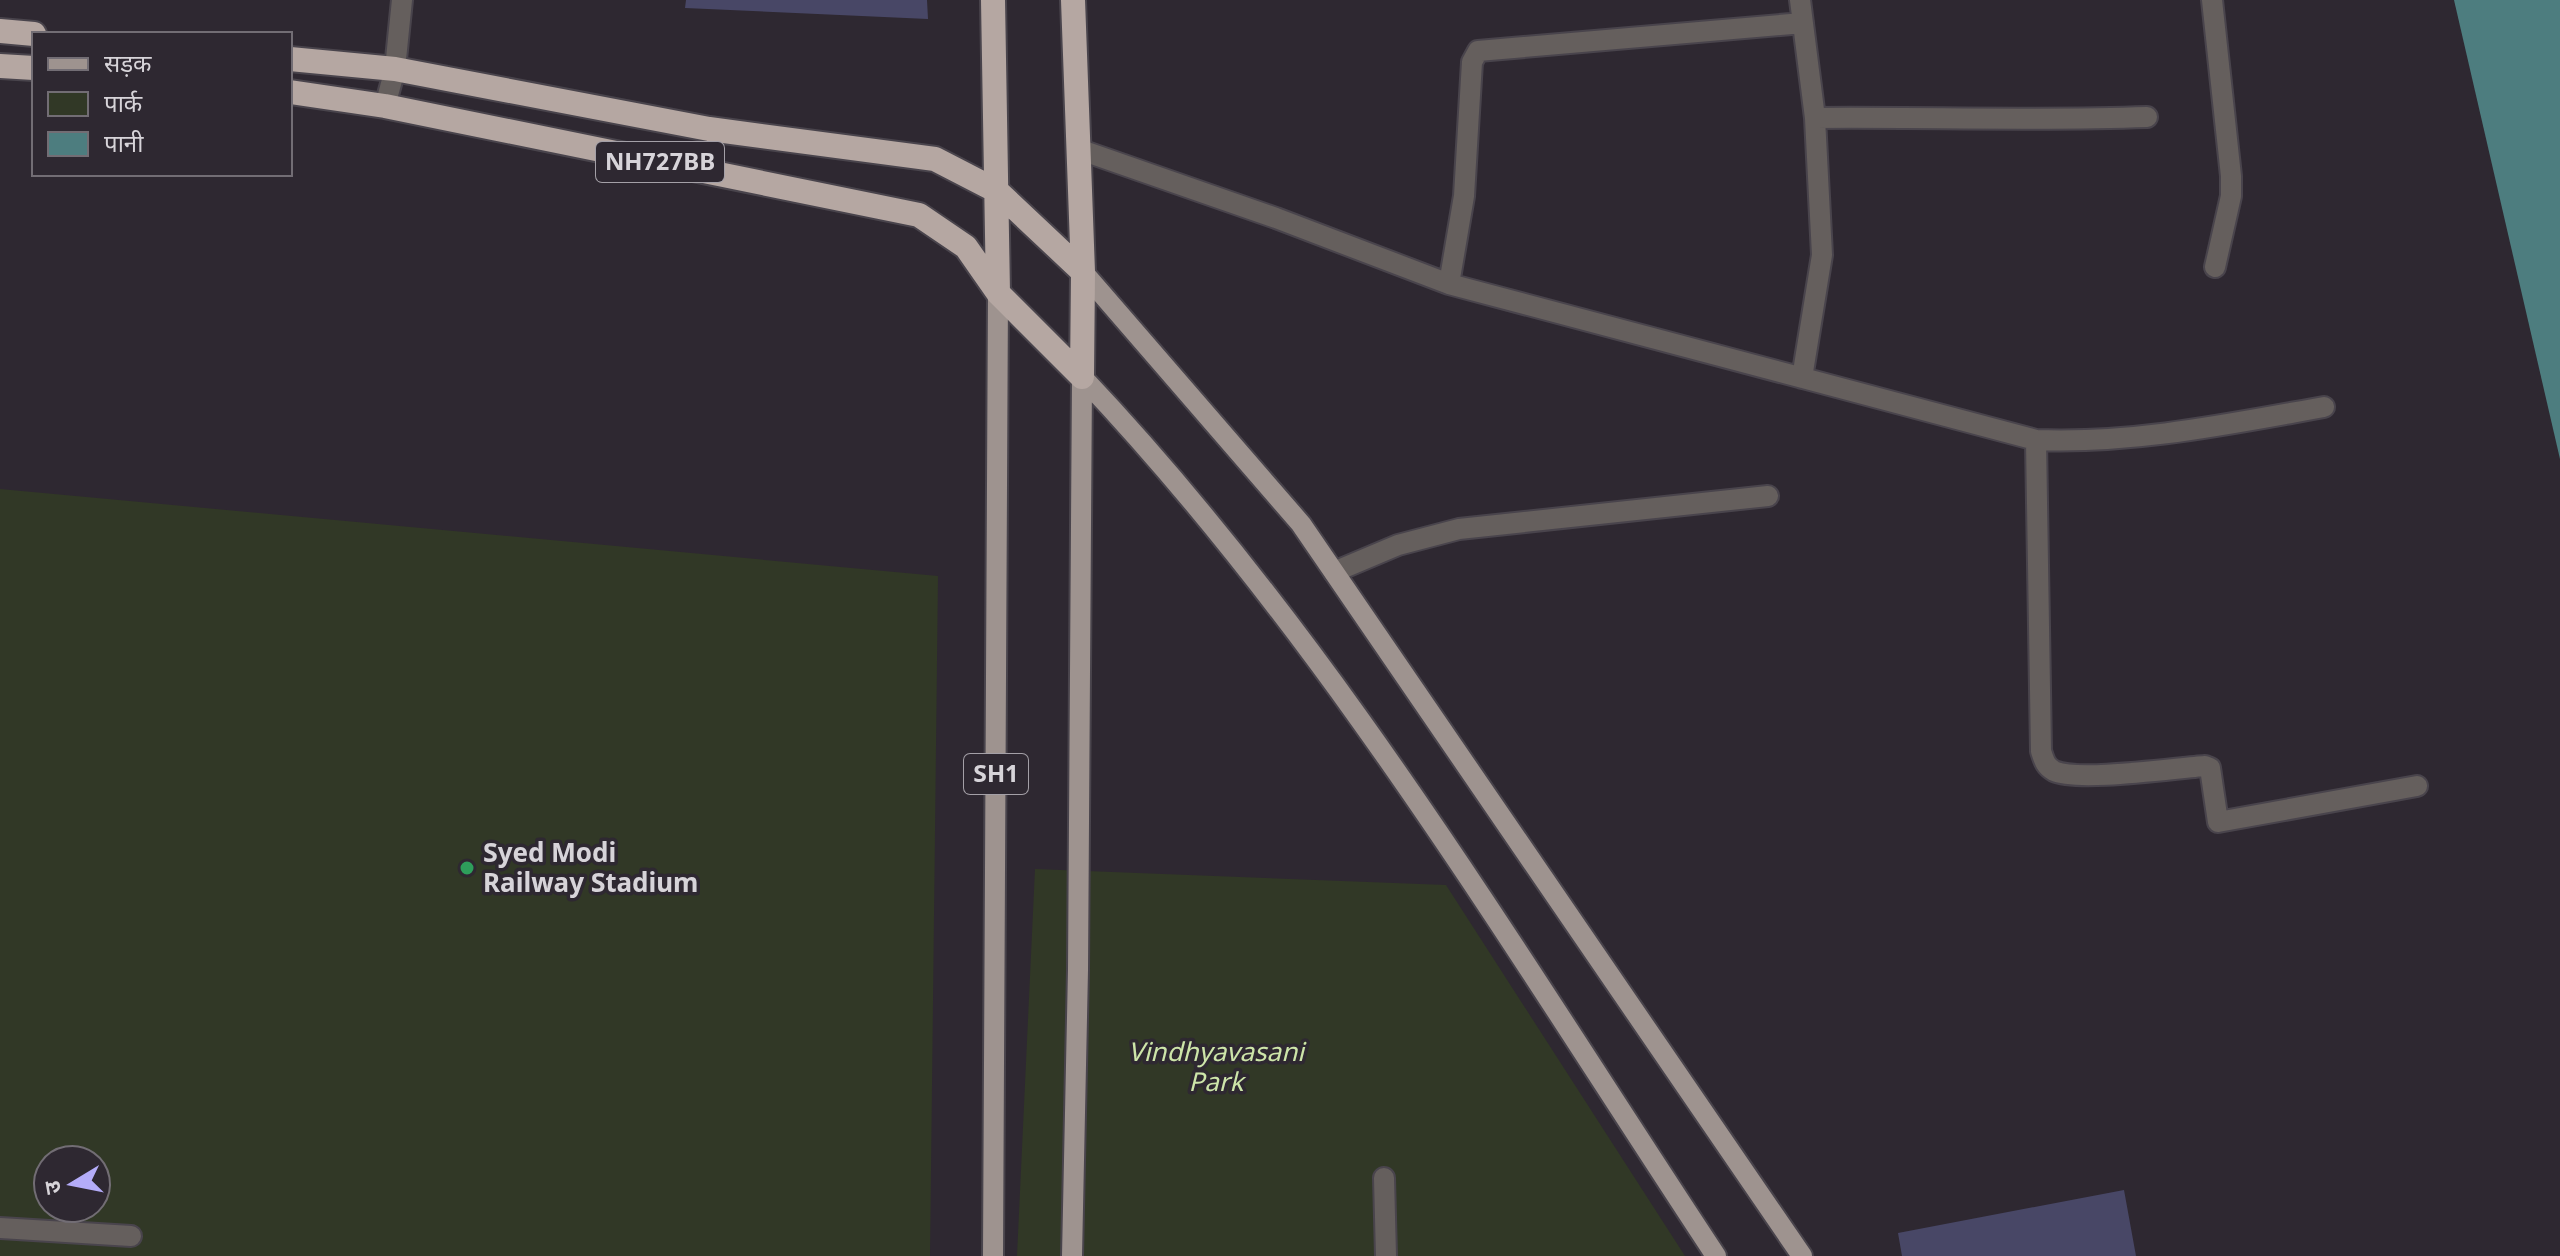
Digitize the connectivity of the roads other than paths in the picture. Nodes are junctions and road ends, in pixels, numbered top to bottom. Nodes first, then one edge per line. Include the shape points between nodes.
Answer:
1 (402, 0) edge
2 (993, 0) edge
3 (1073, 0) edge
4 (1800, 0) edge
5 (2212, 0) edge
6 (1803, 23) junction
7 (0, 31) edge
8 (32, 34) edge
9 (292, 59) edge
10 (0, 66) edge
11 (32, 68) edge
12 (395, 69) junction
13 (292, 92) edge
14 (385, 106) junction
15 (2147, 117) dead end
16 (1815, 118) junction
17 (709, 129) junction
18 (1078, 149) junction
19 (702, 171) junction
20 (997, 191) junction
21 (2215, 267) dead end
22 (1083, 272) junction
23 (1449, 284) junction
24 (998, 293) junction
25 (1082, 377) junction
26 (1802, 378) junction
27 (2324, 407) dead end
28 (2036, 440) junction
29 (1768, 496) dead end
30 (1334, 572) junction
31 (2417, 786) dead end
32 (1384, 1178) dead end
33 (0, 1228) edge
34 (131, 1236) dead end
35 (993, 1256) edge
36 (1072, 1256) edge
37 (1386, 1256) edge
38 (1716, 1256) edge
39 (1802, 1256) edge

1 - 12 street
2 - 20 highway
3 - 18 highway
4 - 6 street
5 - 21 street via 2231,176
6 - 16 street
6 - 23 street via 1478,51 1472,62 1464,196
7 - 8 highway
9 - 12 highway, NH727BB
10 - 11 highway
12 - 14 street
12 - 17 highway, NH727BB
13 - 14 highway, NH727BB
14 - 19 highway, NH727BB
15 - 16 street
16 - 26 street via 1822,255
17 - 19 highway
17 - 20 highway, NH727BB via 935,159
18 - 22 highway
18 - 23 street
19 - 24 highway, NH727BB via 919,215 966,247
20 - 22 highway, NH727BB
20 - 24 highway
22 - 25 highway
22 - 30 main road via 1301,524
23 - 26 street
24 - 25 highway, NH727BB
24 - 35 main road, SH1
25 - 36 main road
25 - 38 main road via 1135,432 1346,695
26 - 28 street
27 - 28 street via 2187,431
28 - 31 street via 2045,765 2056,772 2091,774 2205,766 2210,768 2218,822
29 - 30 street via 1459,529 1398,545
30 - 39 main road
32 - 37 street
33 - 34 street

